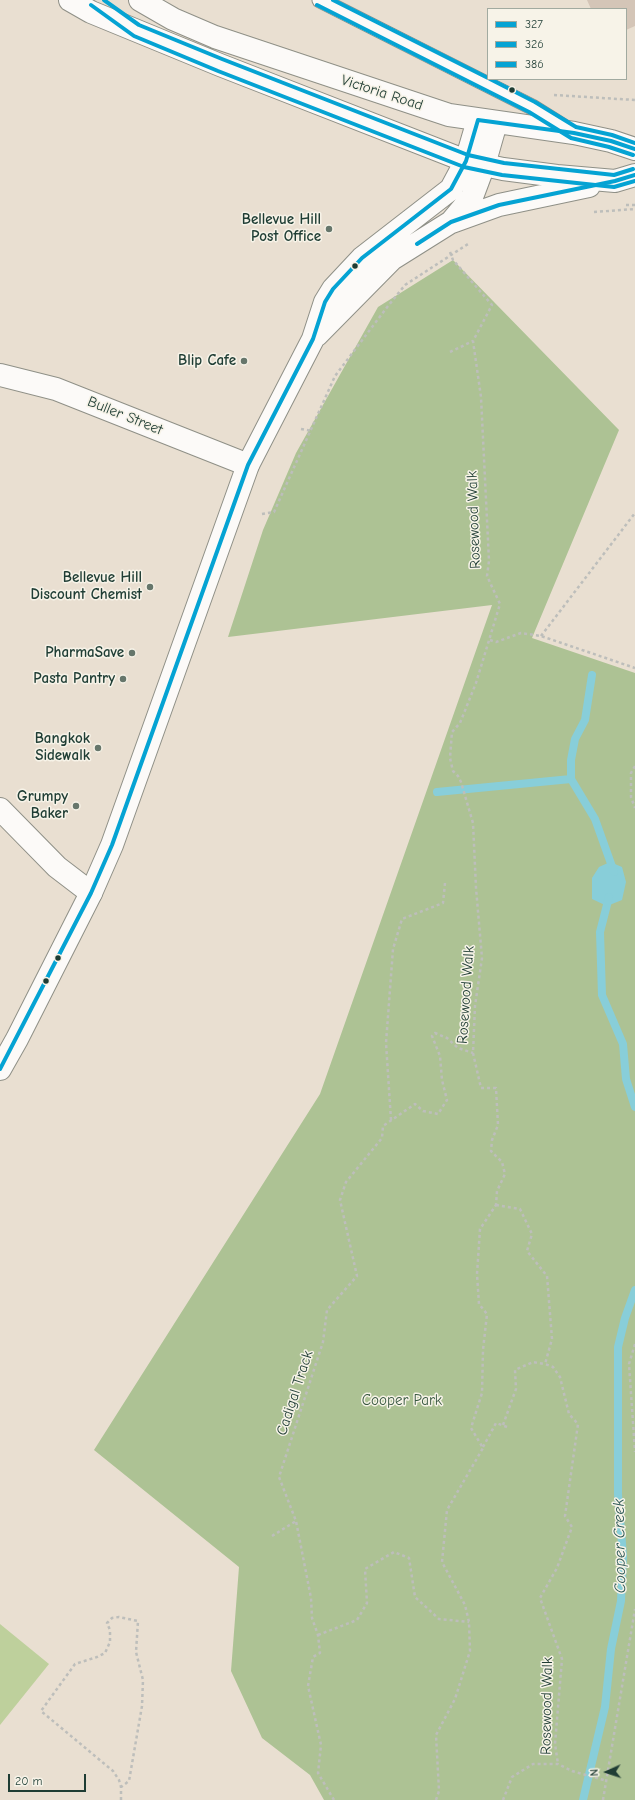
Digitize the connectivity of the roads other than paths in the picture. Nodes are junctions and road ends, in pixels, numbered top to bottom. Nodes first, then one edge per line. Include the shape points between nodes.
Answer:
1 (70, 0) edge
2 (94, 0) edge
3 (140, 0) edge
4 (320, 0) edge
5 (136, 30) junction
6 (487, 121) junction
7 (574, 134) junction
8 (635, 149) edge
9 (475, 163) junction
10 (625, 178) edge
11 (451, 222) junction
12 (313, 339) junction
13 (0, 375) edge
14 (248, 465) junction
15 (0, 809) edge
16 (91, 893) junction
17 (0, 1069) edge

1 - 5 street via 91,12
2 - 5 street
3 - 6 street, Victoria Road via 173,19 215,37 449,115
4 - 7 lane via 532,107
5 - 9 street, Victoria Road
6 - 7 street, Victoria Road
6 - 9 street
7 - 8 street, Victoria Road via 611,141
9 - 10 street, Victoria Road via 557,176
9 - 11 street via 472,196
9 - 12 street via 451,189 362,258 333,289 325,302
10 - 11 street via 499,204
11 - 12 street via 392,259
12 - 14 street
13 - 14 street, Buller Street via 56,389
14 - 16 street via 112,845
15 - 16 street via 57,867
16 - 17 street via 18,1040

